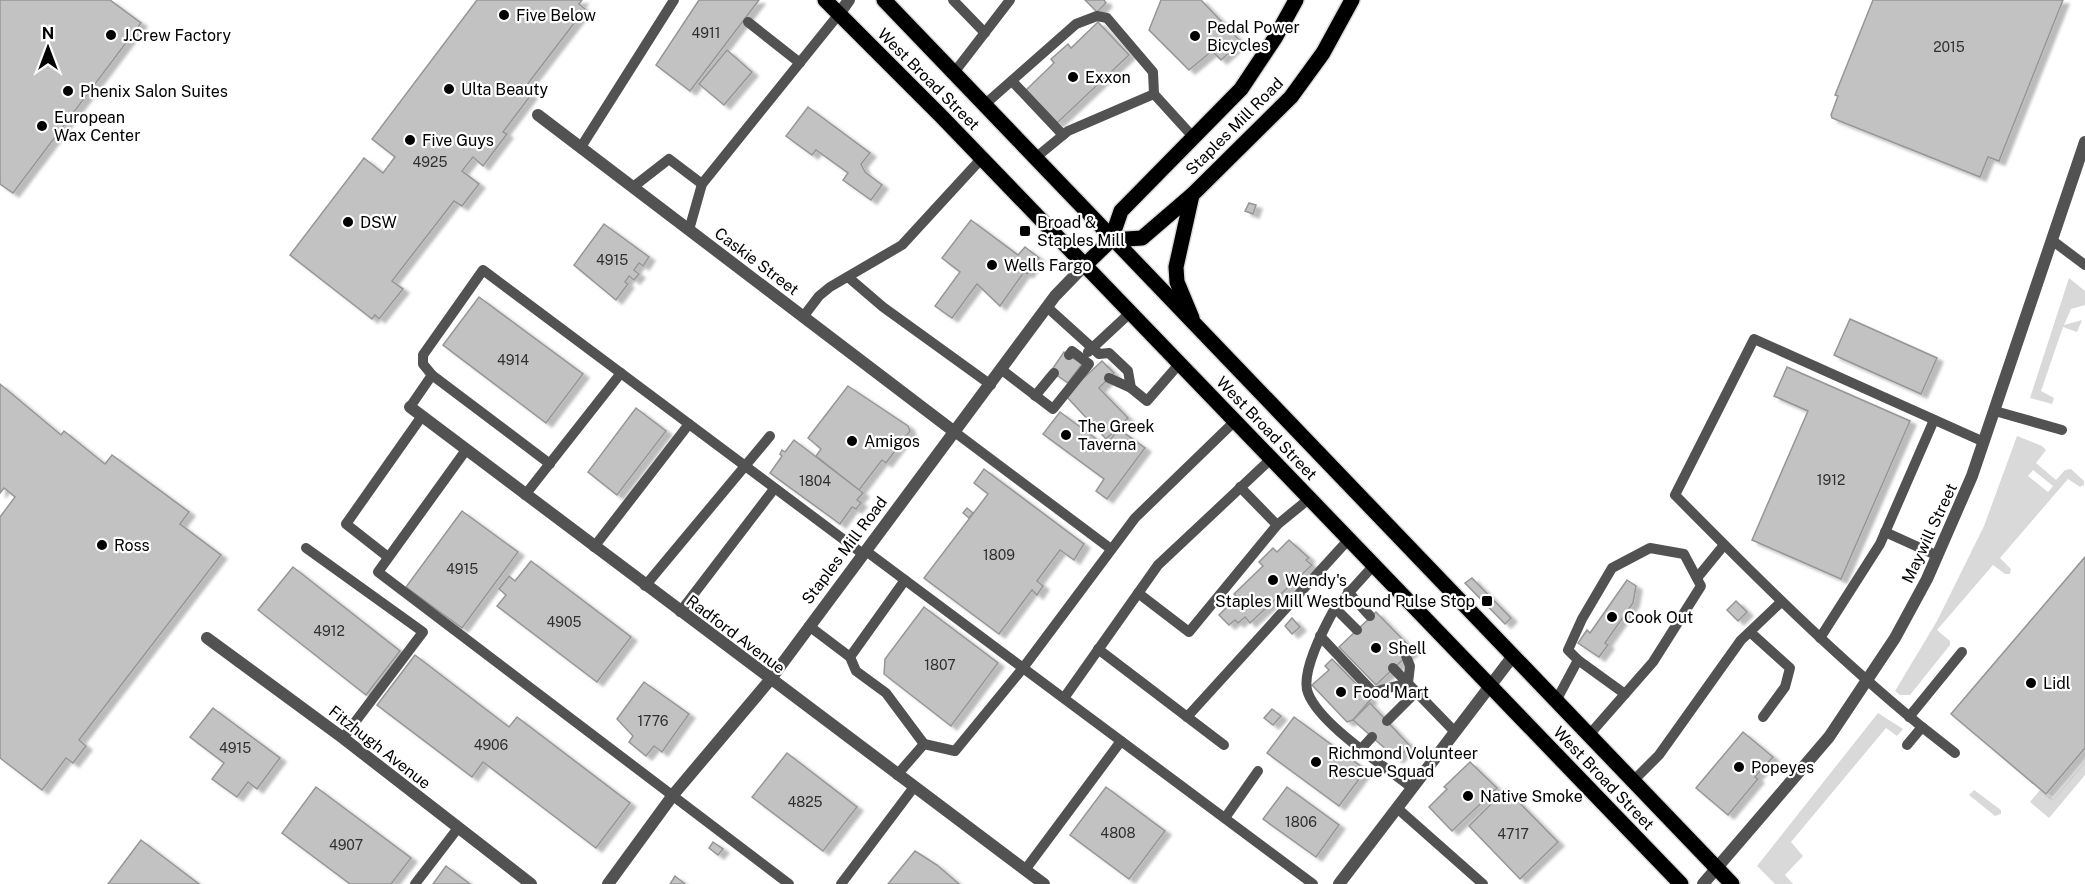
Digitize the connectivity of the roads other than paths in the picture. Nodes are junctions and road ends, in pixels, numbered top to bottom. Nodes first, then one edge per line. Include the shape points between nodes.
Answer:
1 (674, 0) edge
2 (825, 0) edge
3 (849, 0) edge
4 (884, 0) edge
5 (953, 0) edge
6 (1010, 0) edge
7 (1296, 0) edge
8 (1352, 0) edge
9 (839, 14) junction
10 (748, 22) dead end
11 (985, 33) junction
12 (800, 63) junction
13 (953, 74) junction
14 (1012, 81) junction
15 (1154, 94) junction
16 (983, 106) junction
17 (538, 115) dead end
18 (1063, 135) junction
19 (1194, 138) junction
20 (2085, 142) edge
21 (581, 147) junction
22 (982, 158) junction
23 (1034, 159) junction
24 (702, 184) junction
25 (633, 187) junction
26 (1192, 195) junction
27 (689, 230) junction
28 (1112, 240) junction
29 (2053, 241) junction
30 (1085, 265) junction
31 (2085, 265) edge
32 (848, 277) junction
33 (1047, 307) junction
34 (1131, 312) junction
35 (803, 317) junction
36 (1196, 327) junction
37 (1069, 355) dead end
38 (1096, 355) junction
39 (1082, 359) junction
40 (1180, 363) junction
41 (1002, 370) junction
42 (621, 373) junction
43 (1054, 374) dead end
44 (432, 375) junction
45 (1109, 378) dead end
46 (991, 385) junction
47 (1131, 388) junction
48 (1035, 396) junction
49 (410, 407) joint
50 (1995, 411) junction
51 (422, 416) junction
52 (1934, 420) junction
53 (1235, 421) junction
54 (689, 424) junction
55 (2062, 430) dead end
56 (956, 433) junction
57 (770, 436) dead end
58 (1984, 442) junction
59 (466, 450) junction
60 (1272, 458) junction
61 (550, 464) junction
62 (744, 467) junction
63 (1240, 487) junction
64 (774, 489) junction
65 (525, 495) junction
66 (1310, 498) junction
67 (1277, 525) junction
68 (1885, 532) junction
69 (1349, 539) junction
70 (1724, 545) junction
71 (594, 547) junction
72 (306, 548) dead end
73 (1111, 549) junction
74 (864, 552) junction
75 (1938, 556) junction
76 (388, 557) junction
77 (1374, 565) junction
78 (1697, 578) junction
79 (905, 580) junction
80 (645, 586) junction
81 (1348, 592) junction
82 (1138, 593) junction
83 (1781, 602) junction
84 (1335, 608) junction
85 (680, 612) junction
86 (1370, 616) dead end
87 (809, 626) junction
88 (1357, 630) dead end
89 (1750, 632) junction
90 (1320, 636) junction
91 (207, 638) dead end
92 (1820, 638) junction
93 (1098, 649) junction
94 (1962, 652) dead end
95 (1406, 656) dead end
96 (1513, 656) junction
97 (850, 657) junction
98 (1578, 660) junction
99 (1023, 668) junction
100 (1393, 668) dead end
101 (770, 681) junction
102 (1867, 682) junction
103 (1490, 685) junction
104 (1412, 688) junction
105 (1625, 694) junction
106 (1064, 698) junction
107 (1556, 701) junction
108 (1187, 717) junction
109 (1763, 717) dead end
110 (1909, 717) junction
111 (1387, 721) dead end
112 (1922, 727) junction
113 (1455, 732) junction
114 (1589, 735) junction
115 (1372, 737) dead end
116 (343, 738) junction
117 (1121, 741) junction
118 (924, 744) junction
119 (1224, 745) dead end
120 (1907, 745) dead end
121 (1362, 748) junction
122 (1955, 753) dead end
123 (1258, 771) dead end
124 (897, 775) junction
125 (1633, 781) junction
126 (914, 787) junction
127 (1412, 788) junction
128 (673, 795) junction
129 (1397, 808) junction
130 (1225, 818) junction
131 (458, 828) junction
132 (1717, 868) junction
133 (1025, 870) junction
134 (415, 884) edge
135 (531, 884) edge
136 (608, 884) edge
137 (789, 884) edge
138 (841, 884) edge
139 (1044, 884) edge
140 (1313, 884) edge
141 (1339, 884) edge
142 (1483, 884) edge
143 (1681, 884) edge
144 (1703, 884) edge
145 (1732, 884) edge

1 - 21 lane
2 - 9 main road, West Broad Street
3 - 9 street
4 - 13 main road, West Broad Street
5 - 11 lane
6 - 11 lane
7 - 19 main road, Staples Mill Road via 1241,89
8 - 26 main road, Staples Mill Road via 1323,53 1291,97
9 - 12 lane
9 - 22 main road, West Broad Street
10 - 12 lane
11 - 13 lane
12 - 24 lane
13 - 16 main road, West Broad Street
14 - 15 lane via 1076,24 1097,16 1107,18 1153,72
14 - 16 lane
14 - 18 lane
15 - 18 lane
15 - 19 lane
16 - 23 main road, West Broad Street
17 - 21 street, Caskie Street
18 - 23 lane
19 - 28 main road, Staples Mill Road via 1121,211
20 - 29 street, Maywill Street
21 - 25 street, Caskie Street
22 - 30 main road, West Broad Street
22 - 32 lane via 902,244
23 - 28 main road, West Broad Street
24 - 25 lane via 669,159
24 - 27 lane
25 - 27 street, Caskie Street
26 - 28 main road, Staples Mill Road via 1142,238
26 - 36 main road via 1176,267 1177,282
27 - 35 street, Caskie Street
28 - 30 main road, Staples Mill Road
28 - 36 main road, West Broad Street
29 - 31 lane
29 - 50 street, Maywill Street
30 - 33 street, Staples Mill Road
30 - 34 main road, West Broad Street
32 - 35 lane via 819,296
32 - 46 lane
33 - 38 lane
33 - 41 street, Staples Mill Road
34 - 38 lane
34 - 40 main road, West Broad Street
35 - 56 street, Caskie Street
36 - 96 main road, West Broad Street
37 - 39 lane via 1072,351
38 - 39 lane
38 - 47 lane via 1109,353 1128,371
39 - 48 lane via 1089,364 1053,409
40 - 47 lane via 1147,401
40 - 53 main road, West Broad Street
41 - 46 street, Staples Mill Road
41 - 48 lane
42 - 44 lane via 483,270 423,356 423,364
42 - 54 lane
42 - 61 lane
43 - 48 lane
44 - 49 lane
44 - 61 lane
45 - 47 lane
46 - 56 street, Staples Mill Road
49 - 51 street, Radford Avenue
50 - 55 lane
50 - 58 street, Maywill Street
51 - 59 street, Radford Avenue
51 - 76 lane via 346,524
52 - 58 lane
52 - 68 lane
52 - 70 lane via 1754,339 1675,495
53 - 60 main road, West Broad Street
53 - 73 lane via 1135,518
54 - 62 lane
54 - 71 lane
56 - 73 lane
56 - 74 street, Staples Mill Road
57 - 62 lane
58 - 75 street, Maywill Street
59 - 65 street, Radford Avenue
59 - 76 lane
60 - 63 lane
60 - 66 main road, West Broad Street
61 - 65 lane
62 - 64 lane
62 - 80 lane
63 - 67 lane
63 - 82 lane via 1158,565
64 - 74 lane
64 - 85 lane
65 - 71 street, Radford Avenue
66 - 67 lane
66 - 69 main road, West Broad Street
67 - 82 lane via 1189,632
68 - 75 lane
68 - 92 lane
69 - 77 main road, West Broad Street
69 - 108 lane
70 - 78 lane
70 - 83 lane
71 - 80 street, Radford Avenue
72 - 116 lane via 423,632
73 - 99 lane
74 - 79 lane
74 - 87 street, Staples Mill Road
75 - 102 street, Maywill Street
76 - 128 lane via 378,572
77 - 81 lane
77 - 103 main road, West Broad Street
78 - 98 lane via 1684,554 1650,548 1612,567 1568,650
78 - 105 lane via 1701,586 1653,662
79 - 97 lane
79 - 99 lane
80 - 85 street, Radford Avenue
81 - 84 lane
81 - 86 lane
82 - 93 lane
83 - 89 lane
83 - 92 lane
84 - 88 lane
84 - 90 lane
85 - 101 street, Radford Avenue
87 - 97 lane
87 - 101 street, Staples Mill Road
89 - 109 lane via 1790,668 1785,687
89 - 125 lane via 1659,755
90 - 104 lane via 1373,692
90 - 121 lane via 1310,663 1307,692 1323,717
91 - 116 street, Fitzhugh Avenue
92 - 102 lane
93 - 106 lane
93 - 108 lane
94 - 110 lane
95 - 104 lane
96 - 103 street
96 - 107 main road, West Broad Street
97 - 118 lane via 856,671 886,693
98 - 105 lane
98 - 107 lane
99 - 106 lane
99 - 118 lane via 954,750
100 - 104 lane
101 - 124 street, Radford Avenue
101 - 128 street, Staples Mill Road
102 - 110 lane
102 - 132 street, Maywill Street via 1829,737
103 - 113 street
103 - 143 main road, West Broad Street
104 - 111 lane
104 - 113 lane
105 - 114 lane
106 - 117 lane
107 - 114 main road, West Broad Street
108 - 119 lane
110 - 112 lane
112 - 120 lane
112 - 122 lane
113 - 127 street
114 - 125 main road, West Broad Street
115 - 121 lane
116 - 131 street, Fitzhugh Avenue
117 - 130 lane
117 - 133 lane
118 - 124 lane
121 - 127 lane
123 - 130 lane
124 - 126 street, Radford Avenue
125 - 132 main road, West Broad Street
126 - 133 street, Radford Avenue
126 - 138 lane
127 - 129 street
128 - 136 street, Staples Mill Road
128 - 137 lane
129 - 141 street
129 - 142 lane
130 - 140 lane
131 - 134 lane
131 - 135 street, Fitzhugh Avenue
132 - 144 street, Maywill Street
132 - 145 main road, West Broad Street
133 - 139 street, Radford Avenue

